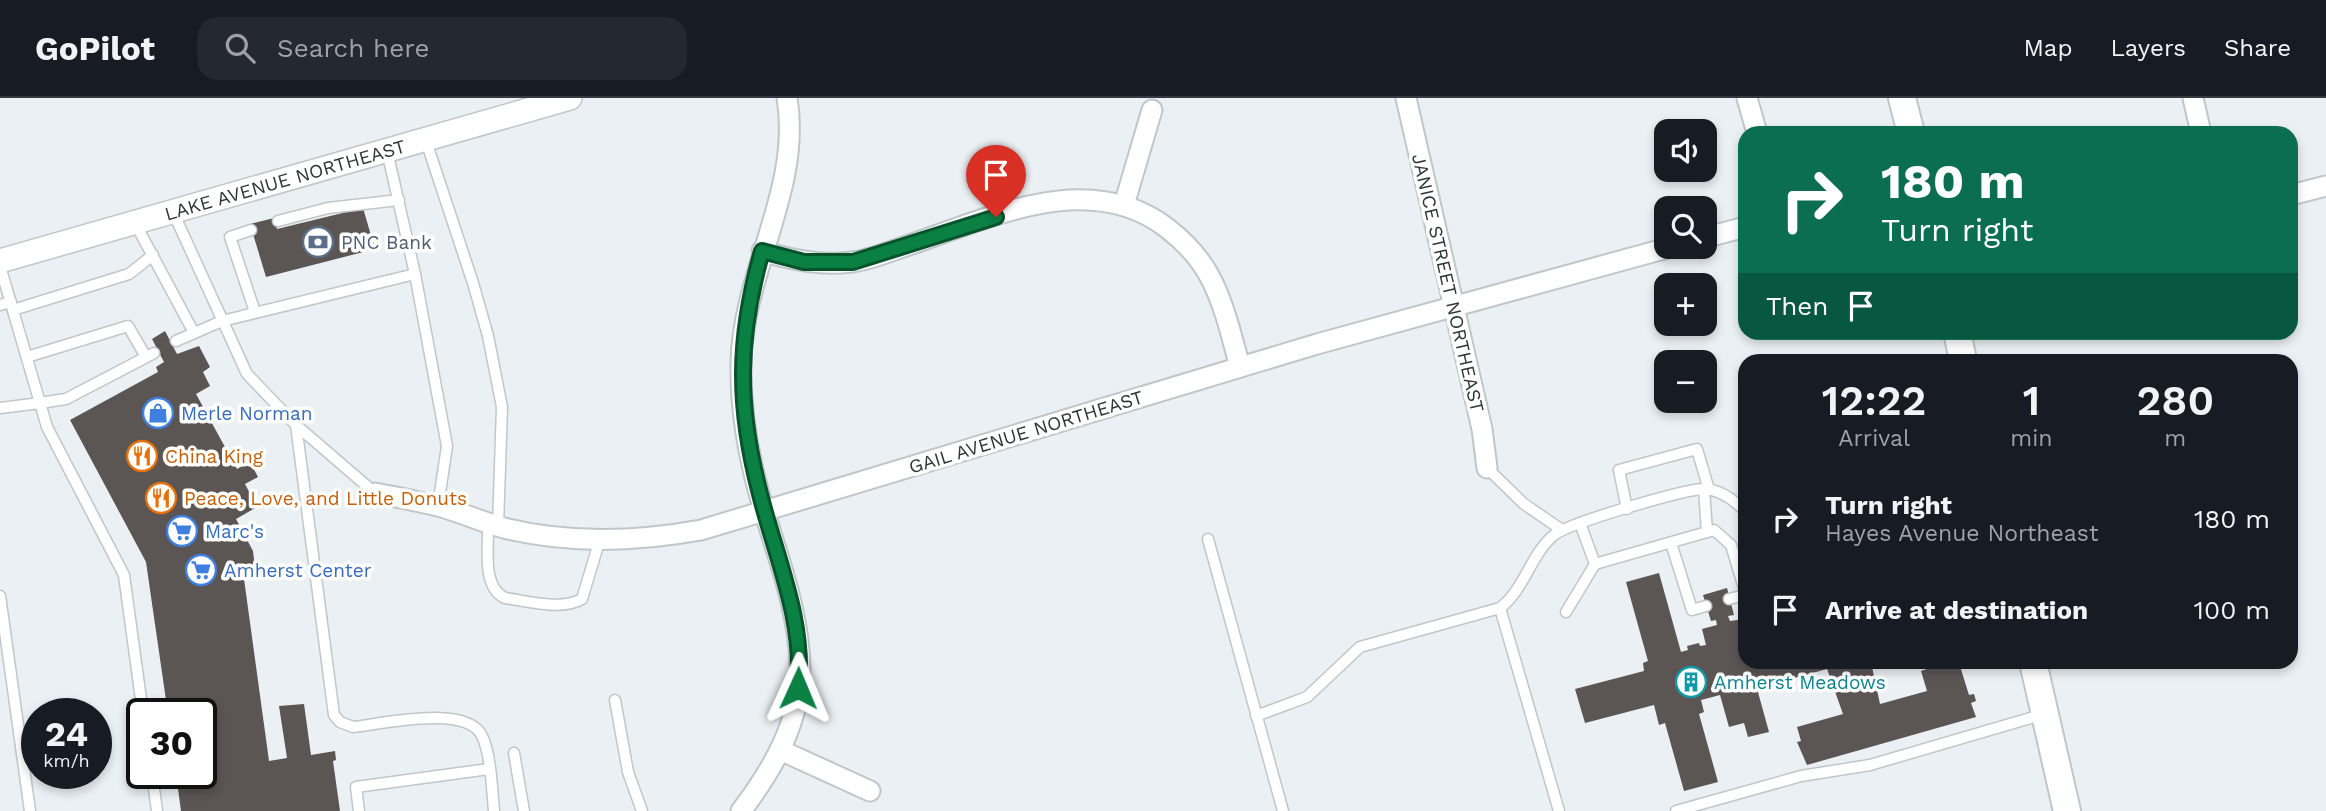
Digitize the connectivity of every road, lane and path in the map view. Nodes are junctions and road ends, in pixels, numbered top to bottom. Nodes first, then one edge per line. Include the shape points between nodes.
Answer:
1 (787, 98) edge
2 (1406, 98) edge
3 (1748, 98) edge
4 (1902, 98) edge
5 (2193, 98) edge
6 (560, 99) edge
7 (1152, 110) dead end
8 (1754, 126) edge
9 (1908, 126) edge
10 (2199, 126) edge
11 (426, 140) junction
12 (387, 151) junction
13 (2326, 186) edge
14 (2298, 193) edge
15 (398, 201) junction
16 (1124, 205) junction
17 (173, 211) junction
18 (278, 221) dead end
19 (135, 222) junction
20 (1738, 229) edge
21 (250, 230) dead end
22 (1717, 235) edge
23 (762, 251) junction
24 (1654, 252) edge
25 (153, 256) junction
26 (0, 264) edge
27 (415, 274) junction
28 (0, 305) edge
29 (12, 306) junction
30 (1454, 306) junction
31 (255, 312) junction
32 (222, 321) junction
33 (193, 331) junction
34 (176, 341) dead end
35 (27, 356) junction
36 (1240, 367) junction
37 (40, 403) junction
38 (0, 408) edge
39 (296, 425) junction
40 (1488, 468) joint
41 (1706, 490) junction
42 (375, 493) joint
43 (438, 506) junction
44 (1738, 506) edge
45 (1627, 509) junction
46 (765, 512) junction
47 (1580, 523) junction
48 (493, 524) junction
49 (1562, 530) junction
50 (1707, 532) junction
51 (600, 539) junction
52 (1208, 539) dead end
53 (1671, 543) junction
54 (1595, 564) junction
55 (1738, 569) edge
56 (0, 596) edge
57 (1738, 596) edge
58 (1729, 599) dead end
59 (1706, 606) dead end
60 (1500, 608) junction
61 (1566, 612) dead end
62 (3, 628) edge
63 (4, 651) edge
64 (2035, 669) edge
65 (142, 698) edge
66 (615, 700) dead end
67 (2045, 713) junction
68 (1256, 716) junction
69 (780, 750) junction
70 (514, 753) dead end
71 (489, 769) junction
72 (154, 789) edge
73 (870, 791) dead end
74 (30, 811) edge
75 (157, 811) edge
76 (359, 811) edge
77 (494, 811) edge
78 (524, 811) edge
79 (642, 811) edge
80 (741, 811) edge
81 (1283, 811) edge
82 (1559, 811) edge
83 (1676, 811) edge
84 (2067, 811) edge

1 - 23 street via 789,151
2 - 30 street, JANICE STREET NORTHEAST
3 - 8 street
4 - 9 main road
5 - 10 street
6 - 11 street, LAKE AVENUE NORTHEAST
7 - 16 street
11 - 12 street, LAKE AVENUE NORTHEAST
11 - 48 lane via 488,336 502,407
12 - 15 lane
12 - 17 street, LAKE AVENUE NORTHEAST
13 - 14 street
15 - 18 lane via 328,208
15 - 27 lane
16 - 23 street via 1084,198 1045,202 853,262 804,262
16 - 36 street via 1178,237 1203,266 1220,299
17 - 19 street, LAKE AVENUE NORTHEAST
17 - 32 lane
19 - 25 lane
19 - 26 street, LAKE AVENUE NORTHEAST
20 - 22 street
21 - 31 lane via 230,237
23 - 46 street via 750,293 741,360 744,415
24 - 30 street, GAIL AVENUE NORTHEAST
25 - 29 lane via 128,274
25 - 33 lane
26 - 29 lane
27 - 31 lane
27 - 43 lane via 447,446
28 - 29 lane
29 - 35 lane
30 - 36 street, GAIL AVENUE NORTHEAST
30 - 40 street, JANICE STREET NORTHEAST
31 - 32 lane
32 - 33 lane
32 - 39 lane via 247,374
33 - 34 lane
35 - 37 lane
35 - 37 lane via 128,326 150,355 66,398
36 - 46 street, GAIL AVENUE NORTHEAST
37 - 38 lane
37 - 65 lane via 47,427 124,575
39 - 42 lane
39 - 71 lane via 334,715 353,727 464,720 482,736
40 - 49 lane via 1524,504
41 - 44 lane via 1723,494
41 - 45 lane
41 - 45 lane via 1698,449 1619,470
41 - 50 lane
42 - 43 street, GAIL AVENUE NORTHEAST
43 - 48 street, GAIL AVENUE NORTHEAST
45 - 47 lane
46 - 51 street, GAIL AVENUE NORTHEAST via 664,537
46 - 69 street via 790,600 800,668 795,708
47 - 49 lane
47 - 54 lane
48 - 51 street, GAIL AVENUE NORTHEAST via 571,539
48 - 51 lane via 490,583 496,594 505,598 575,604 582,599
49 - 60 lane via 1544,545 1517,592
50 - 53 lane
50 - 55 lane via 1714,530 1731,545
52 - 68 lane
53 - 54 lane
53 - 59 lane via 1692,610
54 - 61 lane
56 - 62 lane
57 - 58 lane
60 - 68 lane via 1360,648 1307,697
60 - 82 lane
62 - 63 lane
63 - 74 lane
64 - 67 main road
66 - 79 lane via 628,772
67 - 83 lane via 1870,765 1801,776
67 - 84 main road
68 - 81 lane
69 - 73 street
69 - 80 street
70 - 78 lane
71 - 76 lane via 356,787
71 - 77 lane
72 - 75 lane

